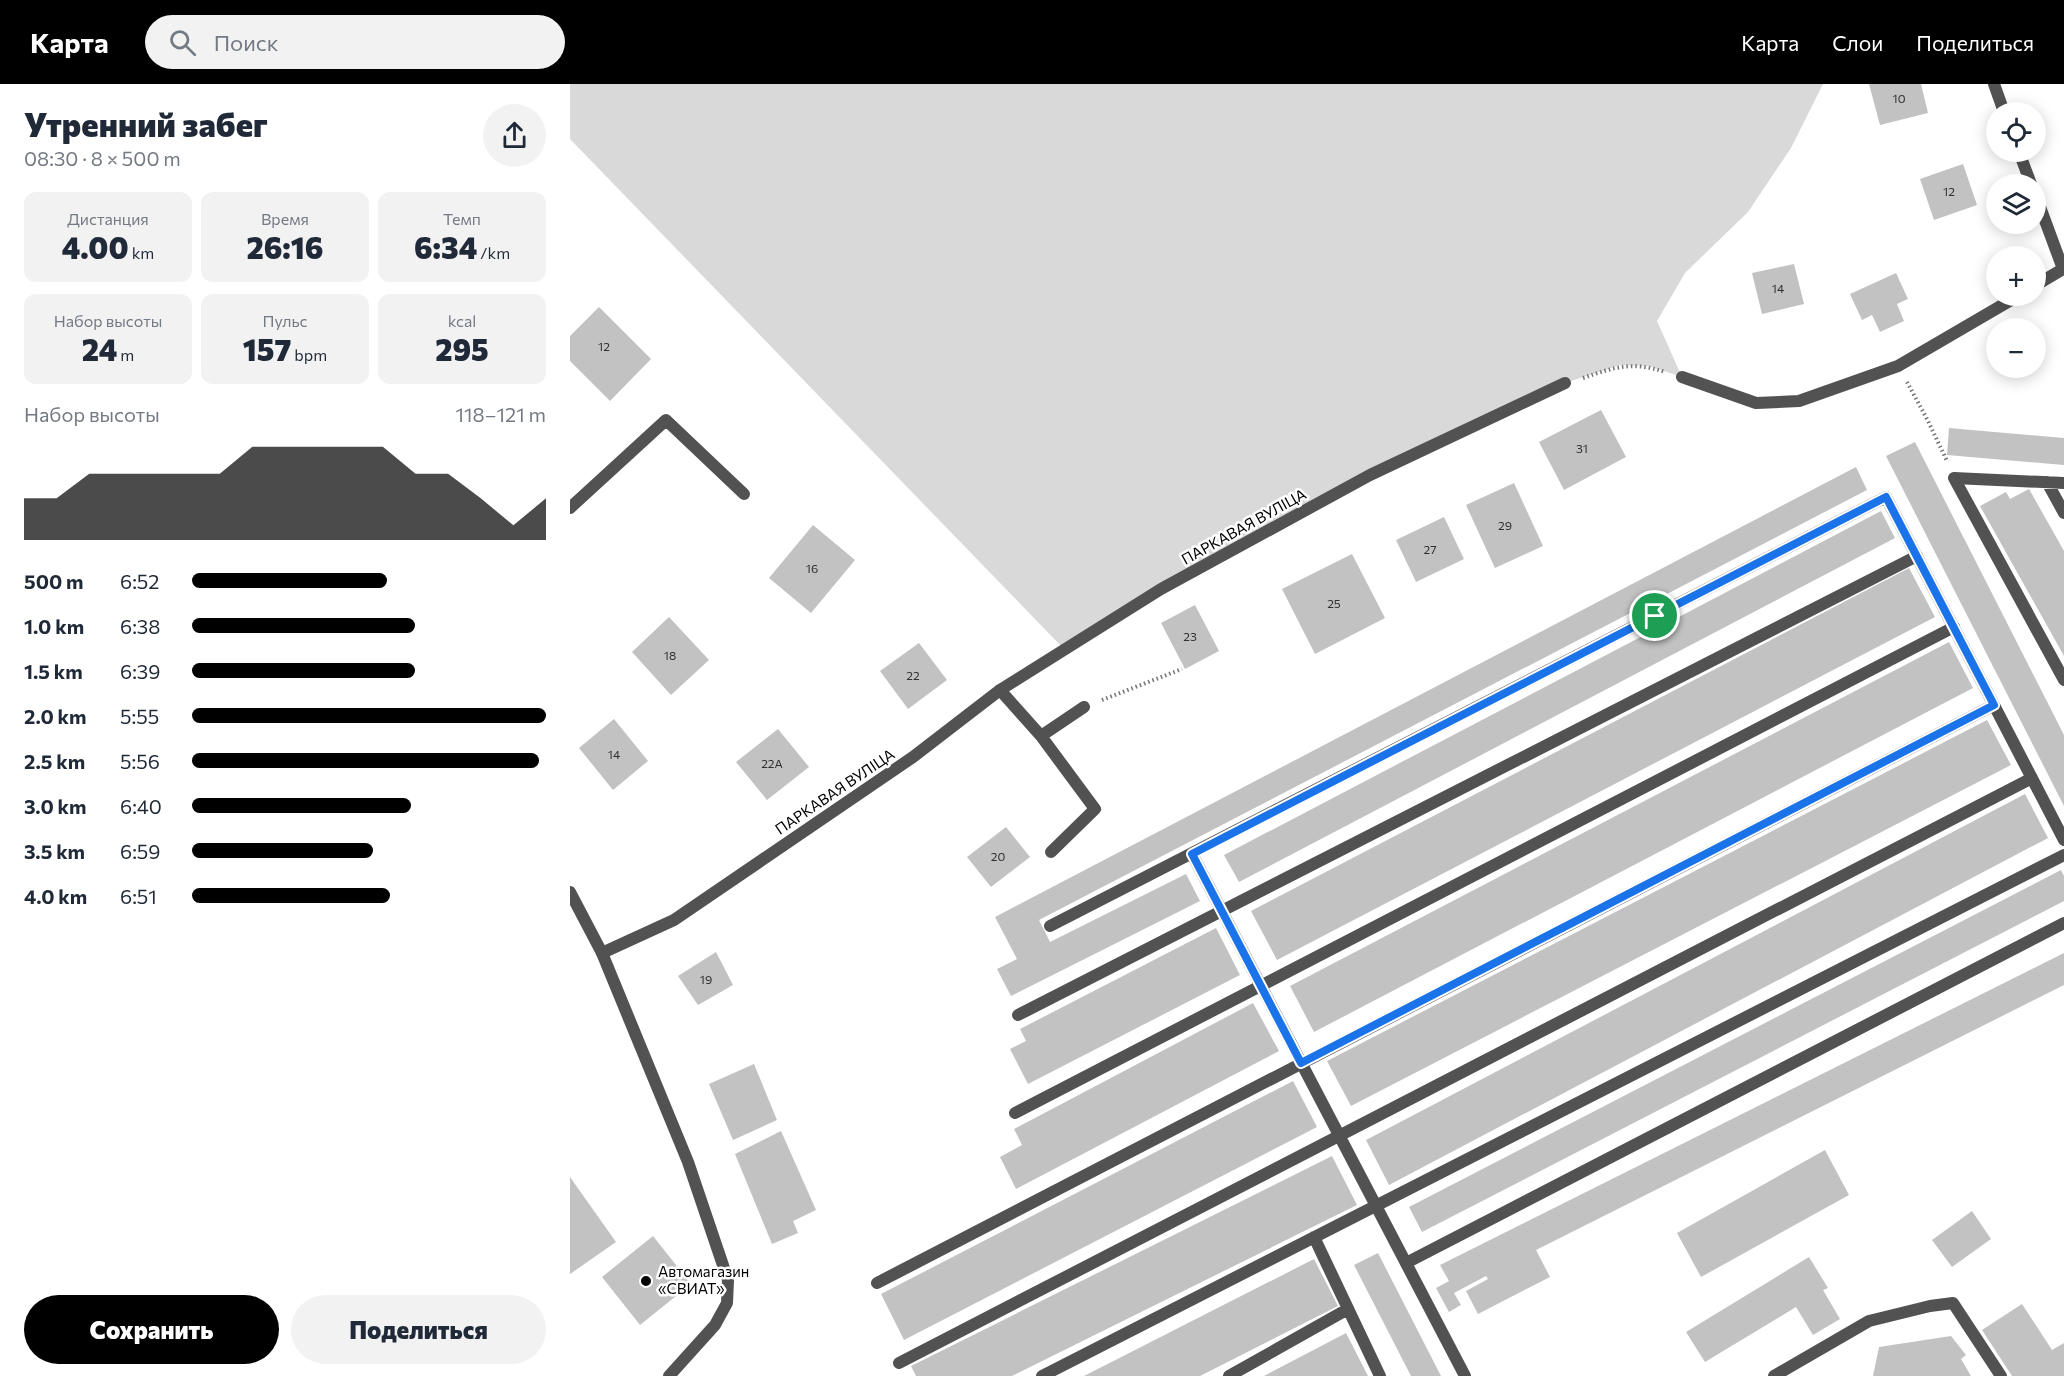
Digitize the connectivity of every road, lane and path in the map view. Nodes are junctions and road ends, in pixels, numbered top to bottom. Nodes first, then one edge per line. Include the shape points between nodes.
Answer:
1 (1994, 84) edge
2 (2000, 102) edge
3 (2046, 223) edge
4 (2063, 270) edge
5 (2046, 279) edge
6 (2001, 306) edge
7 (1898, 366) junction
8 (1682, 377) joint
9 (1565, 383) joint
10 (1954, 478) junction
11 (2047, 482) junction
12 (2064, 483) edge
13 (744, 494) dead end
14 (570, 508) edge
15 (2064, 513) edge
16 (1917, 556) junction
17 (1954, 627) junction
18 (1182, 669) dead end
19 (2064, 680) edge
20 (1000, 690) junction
21 (1994, 705) junction
22 (1084, 707) joint
23 (1041, 736) junction
24 (2031, 778) junction
25 (2064, 840) edge
26 (1051, 852) dead end
27 (1192, 854) junction
28 (2064, 855) edge
29 (570, 892) edge
30 (1222, 911) junction
31 (2064, 923) edge
32 (1050, 926) dead end
33 (602, 953) junction
34 (1261, 986) junction
35 (1018, 1015) dead end
36 (1301, 1063) junction
37 (1015, 1113) dead end
38 (1339, 1135) junction
39 (1376, 1206) junction
40 (1314, 1237) junction
41 (1406, 1263) junction
42 (877, 1283) dead end
43 (1348, 1309) junction
44 (899, 1363) dead end
45 (669, 1376) edge
46 (1042, 1376) edge
47 (1229, 1376) edge
48 (1380, 1376) edge
49 (1465, 1376) edge
50 (1774, 1376) edge
51 (2001, 1376) edge

1 - 2 street
3 - 4 street
4 - 5 street
6 - 7 street
7 - 8 street via 1799,401 1756,403
7 - 10 path
8 - 9 path via 1649,366 1620,365
9 - 20 street, ПАРКАВАЯ ВУЛІЦА via 1331,497 1161,589
10 - 11 street
10 - 19 street
11 - 12 street
11 - 15 street
13 - 14 street via 666,420
16 - 17 street
16 - 27 street via 1886,497
16 - 30 street
17 - 21 street
17 - 34 street
18 - 22 path
20 - 23 street
20 - 33 street, ПАРКАВАЯ ВУЛІЦА via 913,757 674,920
21 - 24 street
21 - 36 street
22 - 23 street
23 - 26 street via 1095,808
24 - 25 street
24 - 38 street
27 - 30 street
27 - 32 street
28 - 39 street
29 - 33 street
30 - 34 street
30 - 35 street
31 - 41 street
33 - 45 street via 688,1162 728,1280 727,1303 715,1326
34 - 36 street
34 - 37 street
36 - 38 street
36 - 42 street
38 - 39 street
38 - 44 street
39 - 40 street
39 - 41 street
40 - 43 street
40 - 46 street
41 - 49 street
43 - 47 street
43 - 48 street
50 - 51 street via 1869,1321 1953,1303

